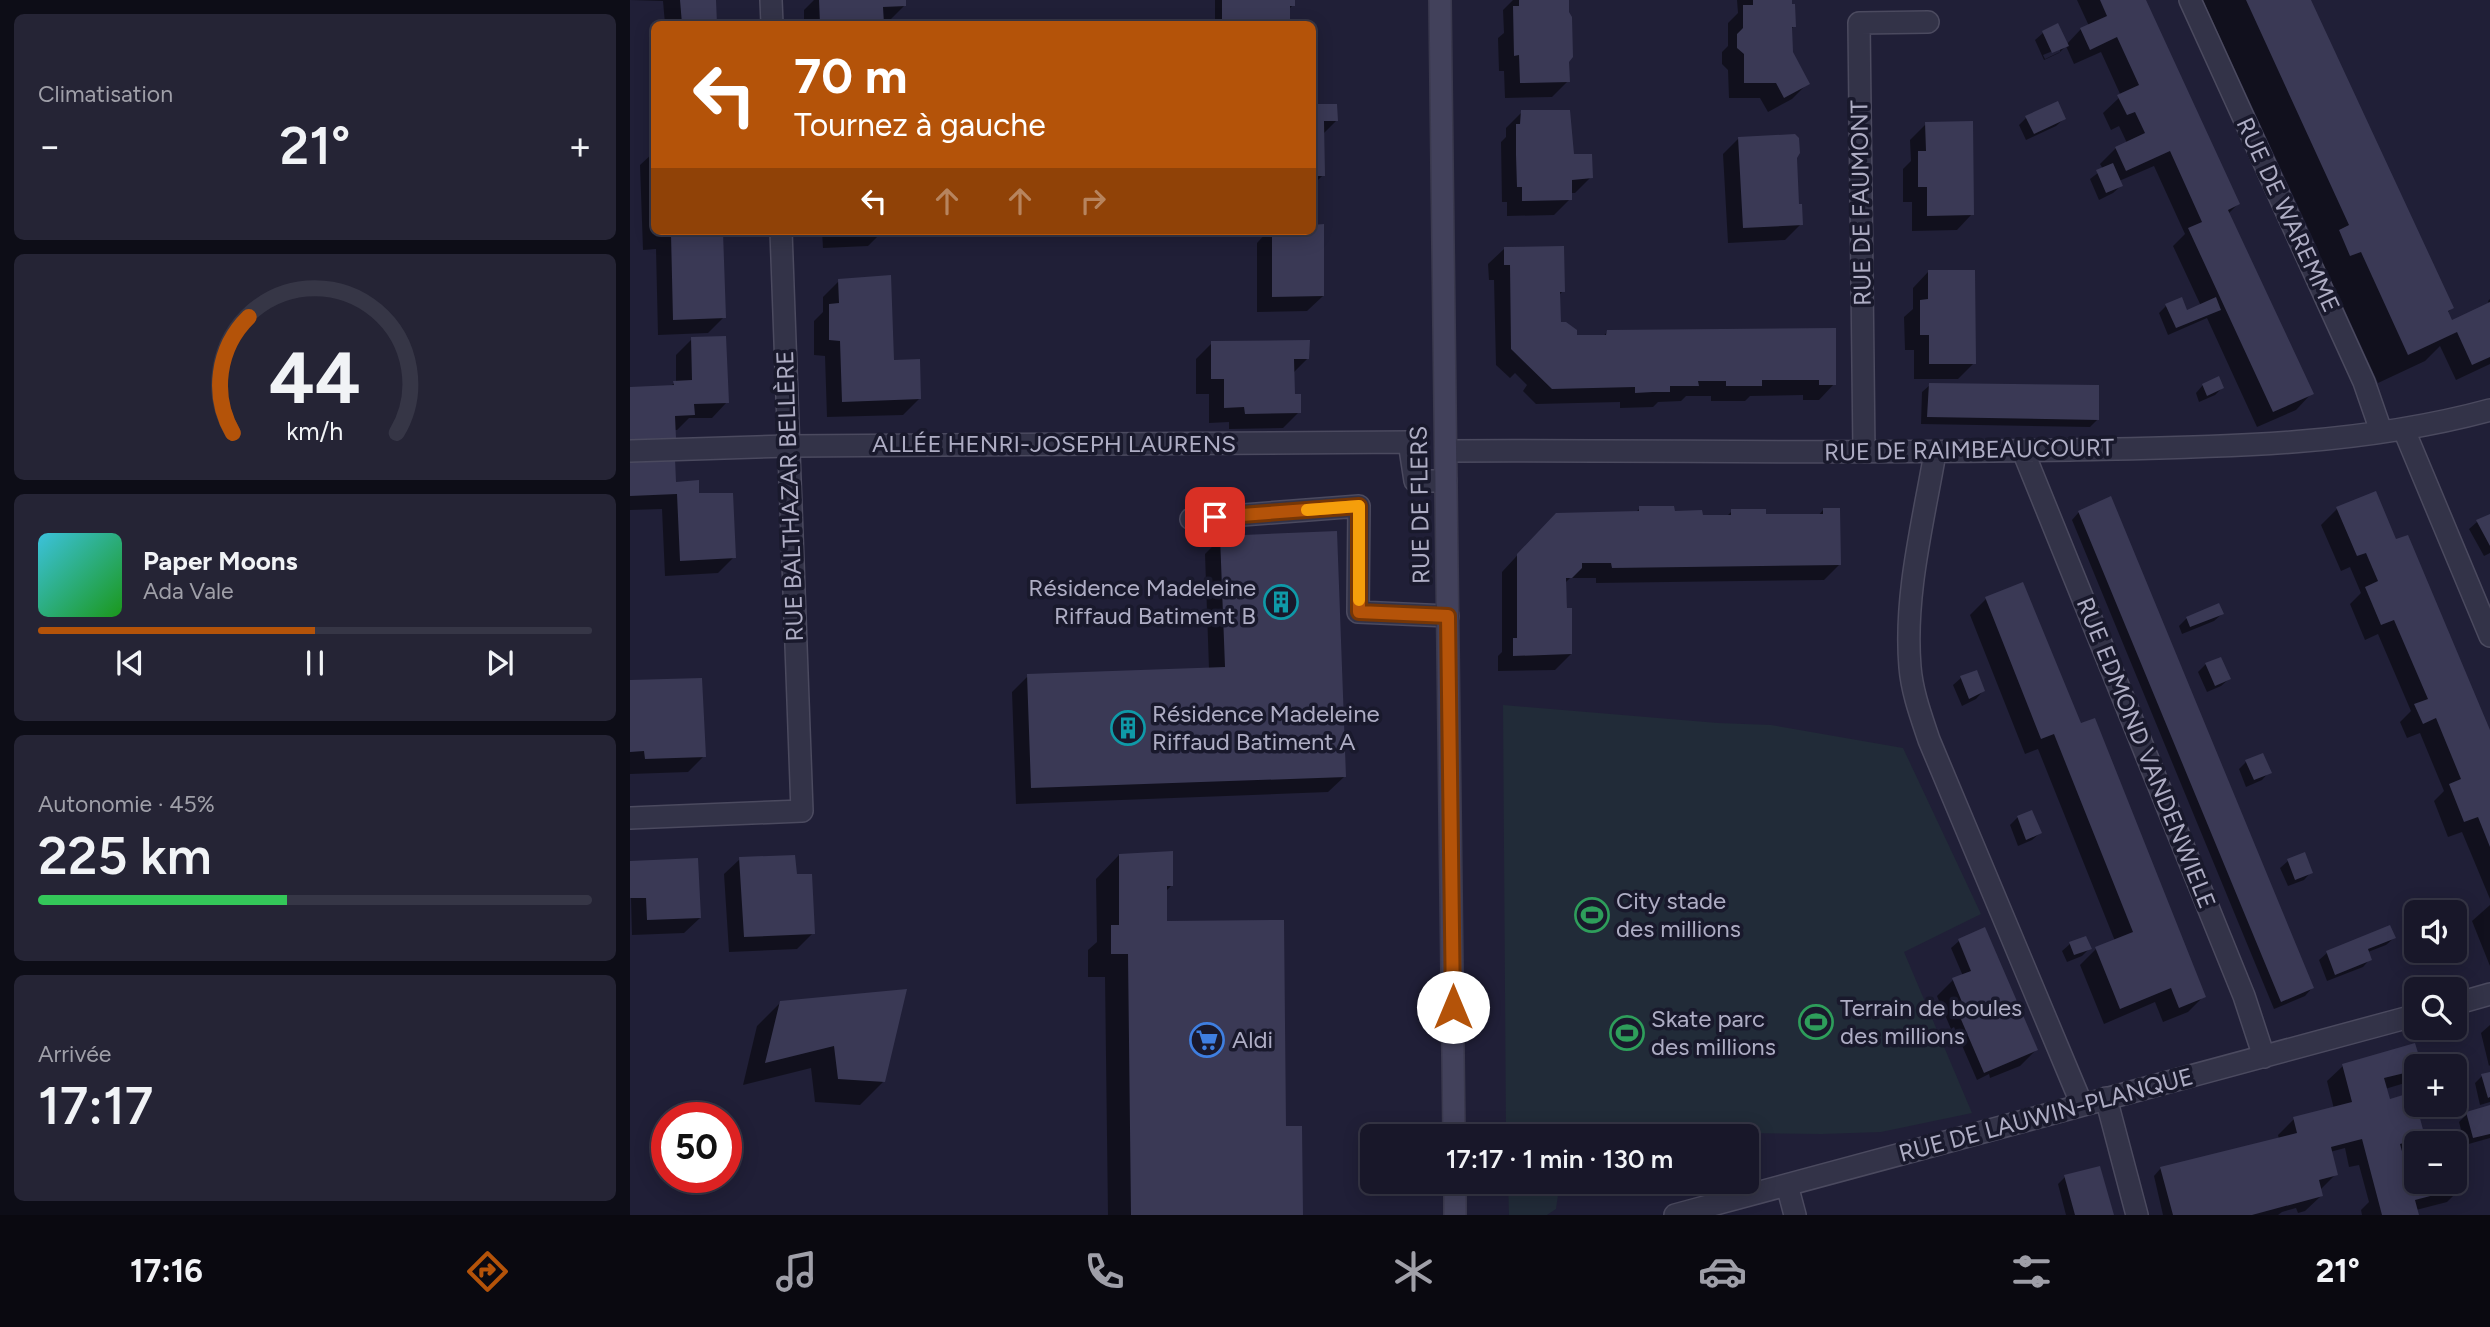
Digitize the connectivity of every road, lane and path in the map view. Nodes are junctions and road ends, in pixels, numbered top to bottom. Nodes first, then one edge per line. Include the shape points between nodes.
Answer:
1 (771, 0) edge
2 (1440, 0) edge
3 (2190, 0) edge
4 (772, 21) edge
5 (1928, 22) dead end
6 (781, 235) edge
7 (2490, 410) edge
8 (2404, 430) junction
9 (2381, 431) junction
10 (789, 446) junction
11 (630, 451) edge
12 (1446, 451) junction
13 (2023, 451) junction
14 (1864, 452) junction
15 (1935, 453) junction
16 (1446, 481) junction
17 (1191, 519) dead end
18 (1448, 616) junction
19 (2490, 636) edge
20 (630, 818) edge
21 (2490, 994) edge
22 (2467, 1001) edge
23 (2404, 1018) edge
24 (2264, 1057) junction
25 (2106, 1098) junction
26 (2082, 1105) junction
27 (1454, 1124) edge
28 (1787, 1185) junction
29 (1455, 1194) edge
30 (1455, 1215) edge
31 (1675, 1215) edge
32 (1795, 1215) edge
33 (2137, 1215) edge

1 - 4 street
2 - 12 main road, RUE DE FLERS
3 - 9 street, RUE DE WAREMME via 2364,382
5 - 14 street, RUE DE FAUMONT via 1859,23
6 - 10 street, RUE BALTHAZAR BELLÈRE
7 - 8 street, RUE DE RAIMBEAUCOURT
8 - 9 street, RUE DE RAIMBEAUCOURT
8 - 19 street
9 - 13 street, RUE DE RAIMBEAUCOURT via 2248,445
10 - 11 street, ALLÉE HENRI-JOSEPH LAURENS
10 - 16 street, ALLÉE HENRI-JOSEPH LAURENS via 1409,442 1415,481
10 - 20 street, RUE BALTHAZAR BELLÈRE via 802,811
12 - 14 street, RUE DE RAIMBEAUCOURT
12 - 16 main road, RUE DE FLERS
13 - 15 street, RUE DE RAIMBEAUCOURT
13 - 24 street, RUE EDMOND VANDENWIELE via 2244,996
14 - 15 street, RUE DE RAIMBEAUCOURT
15 - 26 street via 1909,632 1917,706
16 - 18 main road, RUE DE FLERS
17 - 18 street via 1359,506 1359,612
18 - 27 main road, RUE DE FLERS
21 - 22 street
23 - 24 street, RUE DE LAUWIN-PLANQUE
24 - 25 street, RUE DE LAUWIN-PLANQUE
25 - 26 street, RUE DE LAUWIN-PLANQUE
25 - 33 street
26 - 28 street, RUE DE LAUWIN-PLANQUE
28 - 31 street, RUE DE LAUWIN-PLANQUE
28 - 32 street
29 - 30 main road

